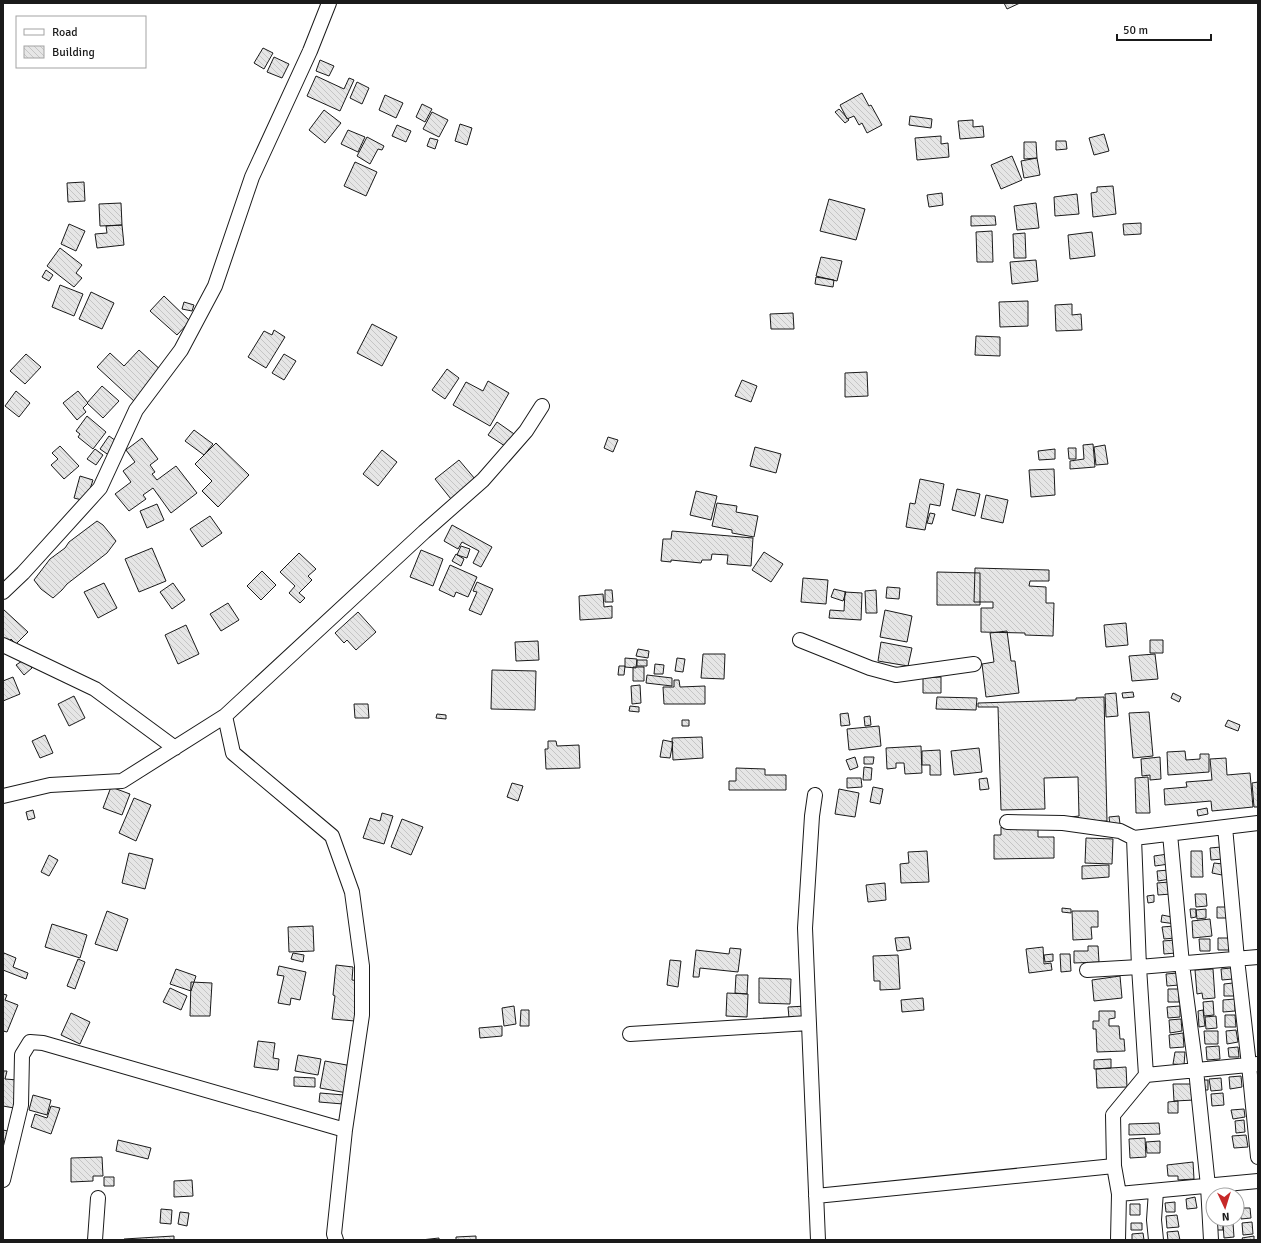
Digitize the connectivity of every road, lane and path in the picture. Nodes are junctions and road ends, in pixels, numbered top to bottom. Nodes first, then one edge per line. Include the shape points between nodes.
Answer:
1 (329, 3) edge
2 (542, 406) dead end
3 (3, 592) edge
4 (800, 640) dead end
5 (3, 645) edge
6 (974, 664) dead end
7 (225, 716) junction
8 (175, 748) junction
9 (815, 795) dead end
10 (3, 796) edge
11 (1007, 822) dead end
12 (1258, 823) edge
13 (1226, 827) junction
14 (1170, 834) junction
15 (1134, 838) junction
16 (1258, 957) edge
17 (1237, 959) junction
18 (1182, 964) junction
19 (1139, 967) junction
20 (1087, 970) dead end
21 (809, 1023) junction
22 (630, 1034) dead end
23 (1254, 1064) edge
24 (1196, 1070) junction
25 (1146, 1074) junction
26 (346, 1130) junction
27 (1258, 1157) edge
28 (1114, 1166) junction
29 (3, 1180) edge
30 (1258, 1181) edge
31 (1208, 1186) junction
32 (1156, 1191) junction
33 (1119, 1194) junction
34 (816, 1196) junction
35 (98, 1198) dead end
36 (95, 1240) edge
37 (336, 1240) edge
38 (818, 1240) edge
39 (1118, 1240) edge
40 (1156, 1240) edge
41 (1211, 1240) edge

1 - 3 street via 310,51 252,177 214,286 181,350 136,410 100,488
2 - 7 street via 526,431 483,480
4 - 6 street via 870,668 896,675
5 - 8 street via 95,689
7 - 8 street
7 - 26 street via 233,753 332,836 352,892 362,966 362,1015
8 - 10 street via 122,781 50,785
9 - 21 street via 805,928
11 - 15 street via 1063,823 1120,831
12 - 13 street
13 - 14 street
13 - 17 street
14 - 15 street
14 - 18 street
15 - 19 street
16 - 17 street
17 - 18 street
17 - 23 street
18 - 19 street
18 - 24 street
19 - 20 street
19 - 25 street
21 - 22 street
21 - 34 street
23 - 24 street
23 - 27 street
24 - 25 street
24 - 31 street
25 - 28 street via 1113,1115
26 - 29 street via 43,1043 30,1042 22,1055 21,1105
26 - 37 street via 334,1234
28 - 33 street
28 - 34 street
30 - 31 street
31 - 32 street
31 - 41 street
32 - 33 street
32 - 40 street
33 - 39 street
34 - 38 street
35 - 36 street

